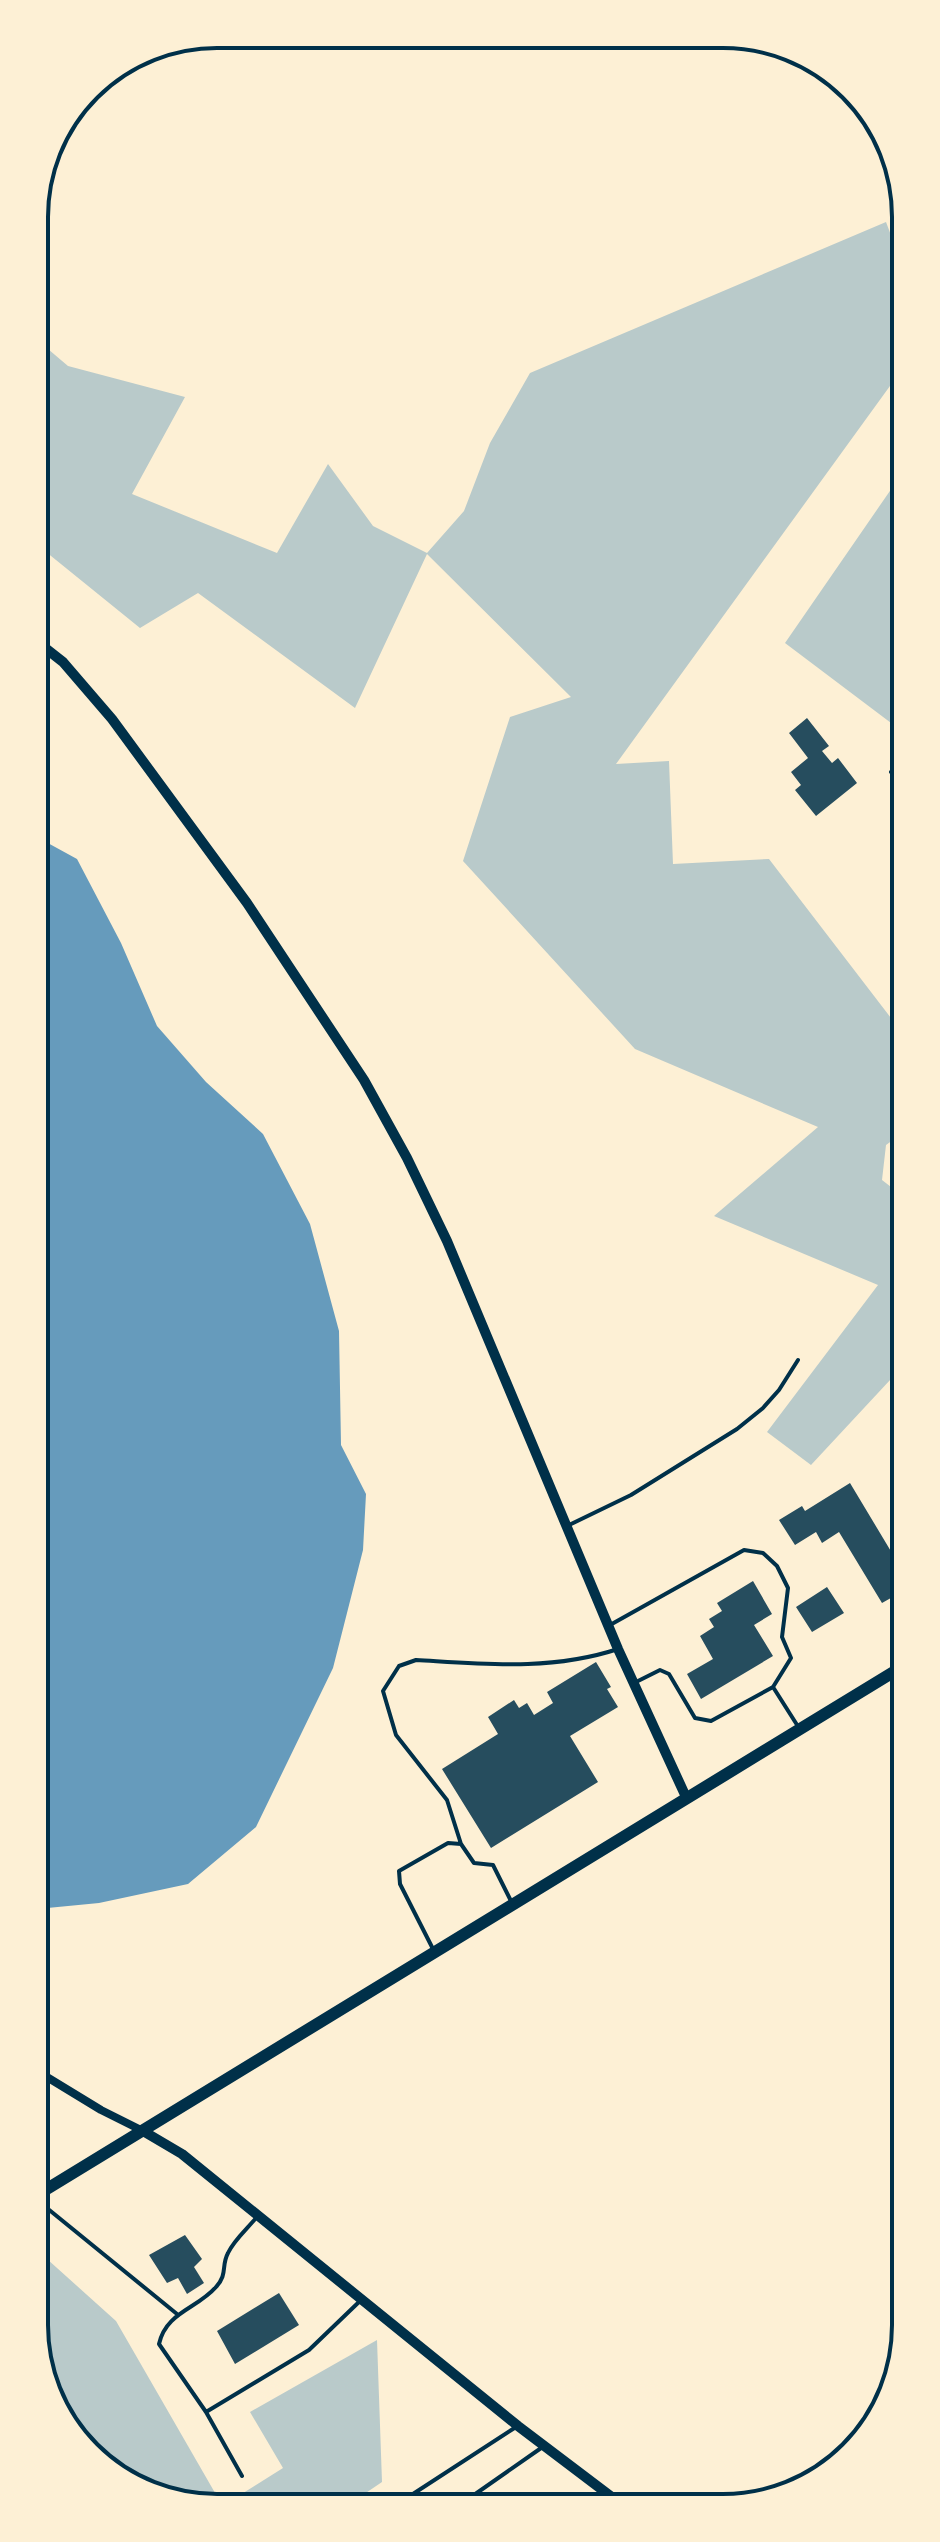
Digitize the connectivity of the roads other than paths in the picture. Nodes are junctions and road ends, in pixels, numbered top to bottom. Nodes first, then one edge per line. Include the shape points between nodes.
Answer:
1 (48, 650) edge
2 (798, 1360) dead end
3 (567, 1526) junction
4 (608, 1626) junction
5 (618, 1649) junction
6 (892, 1673) edge
7 (634, 1683) junction
8 (773, 1687) junction
9 (800, 1728) junction
10 (686, 1797) junction
11 (461, 1844) junction
12 (513, 1905) junction
13 (435, 1953) junction
14 (48, 2078) edge
15 (143, 2131) junction
16 (48, 2190) edge
17 (48, 2206) edge
18 (258, 2216) junction
19 (362, 2300) junction
20 (177, 2314) junction
21 (206, 2412) junction
22 (518, 2426) junction
23 (544, 2446) junction
24 (242, 2476) dead end
25 (413, 2494) edge
26 (475, 2494) edge
27 (608, 2494) edge

1 - 3 street via 112,719 247,903 364,1080 447,1241
2 - 3 lane via 779,1390 737,1429 631,1495
3 - 4 street
4 - 5 street
4 - 8 lane via 744,1550 763,1553 788,1588 782,1637 791,1658
5 - 7 street
5 - 11 lane via 525,1666 416,1660 399,1666 383,1691 396,1735 447,1800
6 - 9 main road
7 - 8 lane via 660,1670 669,1674 695,1718 711,1721
7 - 10 street
8 - 9 lane
9 - 10 main road
10 - 12 main road
11 - 12 lane via 474,1863 493,1865
11 - 13 lane via 448,1843 399,1871 400,1884
12 - 13 main road
13 - 15 main road
14 - 15 street
15 - 16 main road
15 - 18 street via 182,2154
17 - 20 lane
18 - 19 street
18 - 20 lane via 229,2251 225,2275 214,2290
19 - 21 lane via 309,2350
19 - 22 street
20 - 21 lane via 159,2344
21 - 24 lane
22 - 23 street
22 - 25 lane
23 - 26 lane
23 - 27 street

